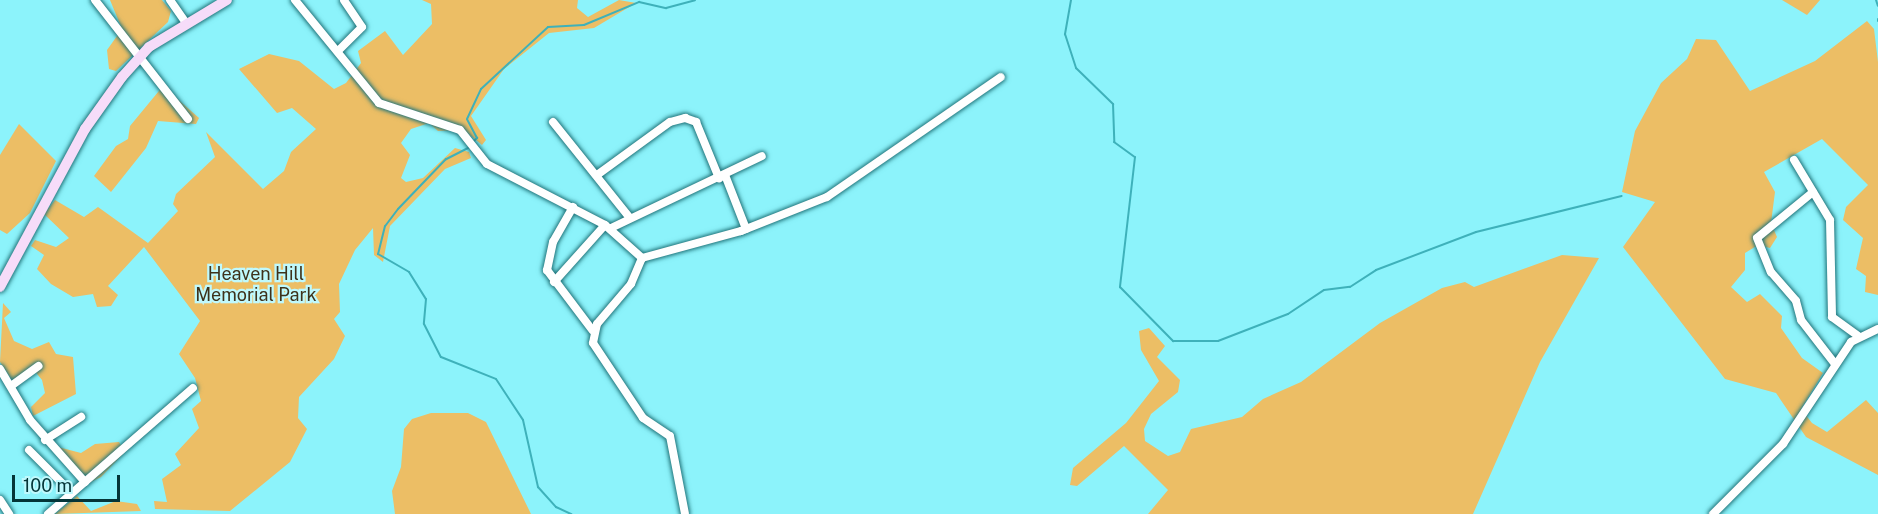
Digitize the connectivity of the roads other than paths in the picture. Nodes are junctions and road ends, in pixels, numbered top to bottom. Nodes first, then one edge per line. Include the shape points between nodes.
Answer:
1 (95, 0) edge
2 (170, 0) edge
3 (227, 0) edge
4 (295, 0) edge
5 (344, 0) edge
6 (186, 23) junction
7 (339, 49) junction
8 (138, 59) junction
9 (1001, 77) dead end
10 (188, 119) dead end
11 (553, 122) dead end
12 (762, 156) dead end
13 (1794, 160) dead end
14 (597, 175) junction
15 (722, 177) junction
16 (1813, 192) junction
17 (573, 207) junction
18 (630, 218) junction
19 (608, 226) junction
20 (746, 229) junction
21 (642, 258) junction
22 (554, 282) junction
23 (0, 287) edge
24 (1878, 329) edge
25 (594, 331) junction
26 (1858, 336) junction
27 (1835, 364) junction
28 (39, 366) dead end
29 (0, 369) edge
30 (11, 386) junction
31 (193, 388) dead end
32 (81, 417) dead end
33 (45, 440) junction
34 (28, 450) dead end
35 (85, 482) junction
36 (71, 492) junction
37 (0, 500) edge
38 (9, 514) edge
39 (48, 514) edge
40 (686, 514) edge
41 (1713, 514) edge

1 - 8 street
2 - 6 street
3 - 6 street
4 - 7 street
5 - 7 street via 362,30
6 - 8 street
7 - 17 street via 388,110 456,128 499,172
8 - 10 street
8 - 23 street via 86,129
9 - 20 street via 827,197
11 - 14 street
12 - 15 street
13 - 16 street
14 - 15 street via 670,122 685,118 696,122
14 - 18 street
15 - 18 street
15 - 20 street
16 - 26 street via 1830,220 1832,316
16 - 27 street via 1757,238 1771,272 1796,301 1801,320
17 - 19 street
17 - 22 street via 547,257
18 - 19 street
19 - 21 street
19 - 22 street
20 - 21 street
21 - 25 street via 631,284
22 - 25 street
24 - 26 street
25 - 40 street via 599,357 631,403 670,436
26 - 27 street
27 - 41 street via 1777,452
28 - 30 street
29 - 30 street
30 - 33 street
31 - 35 street
32 - 33 street
33 - 35 street
34 - 36 street
35 - 36 street
36 - 39 street
37 - 38 street

